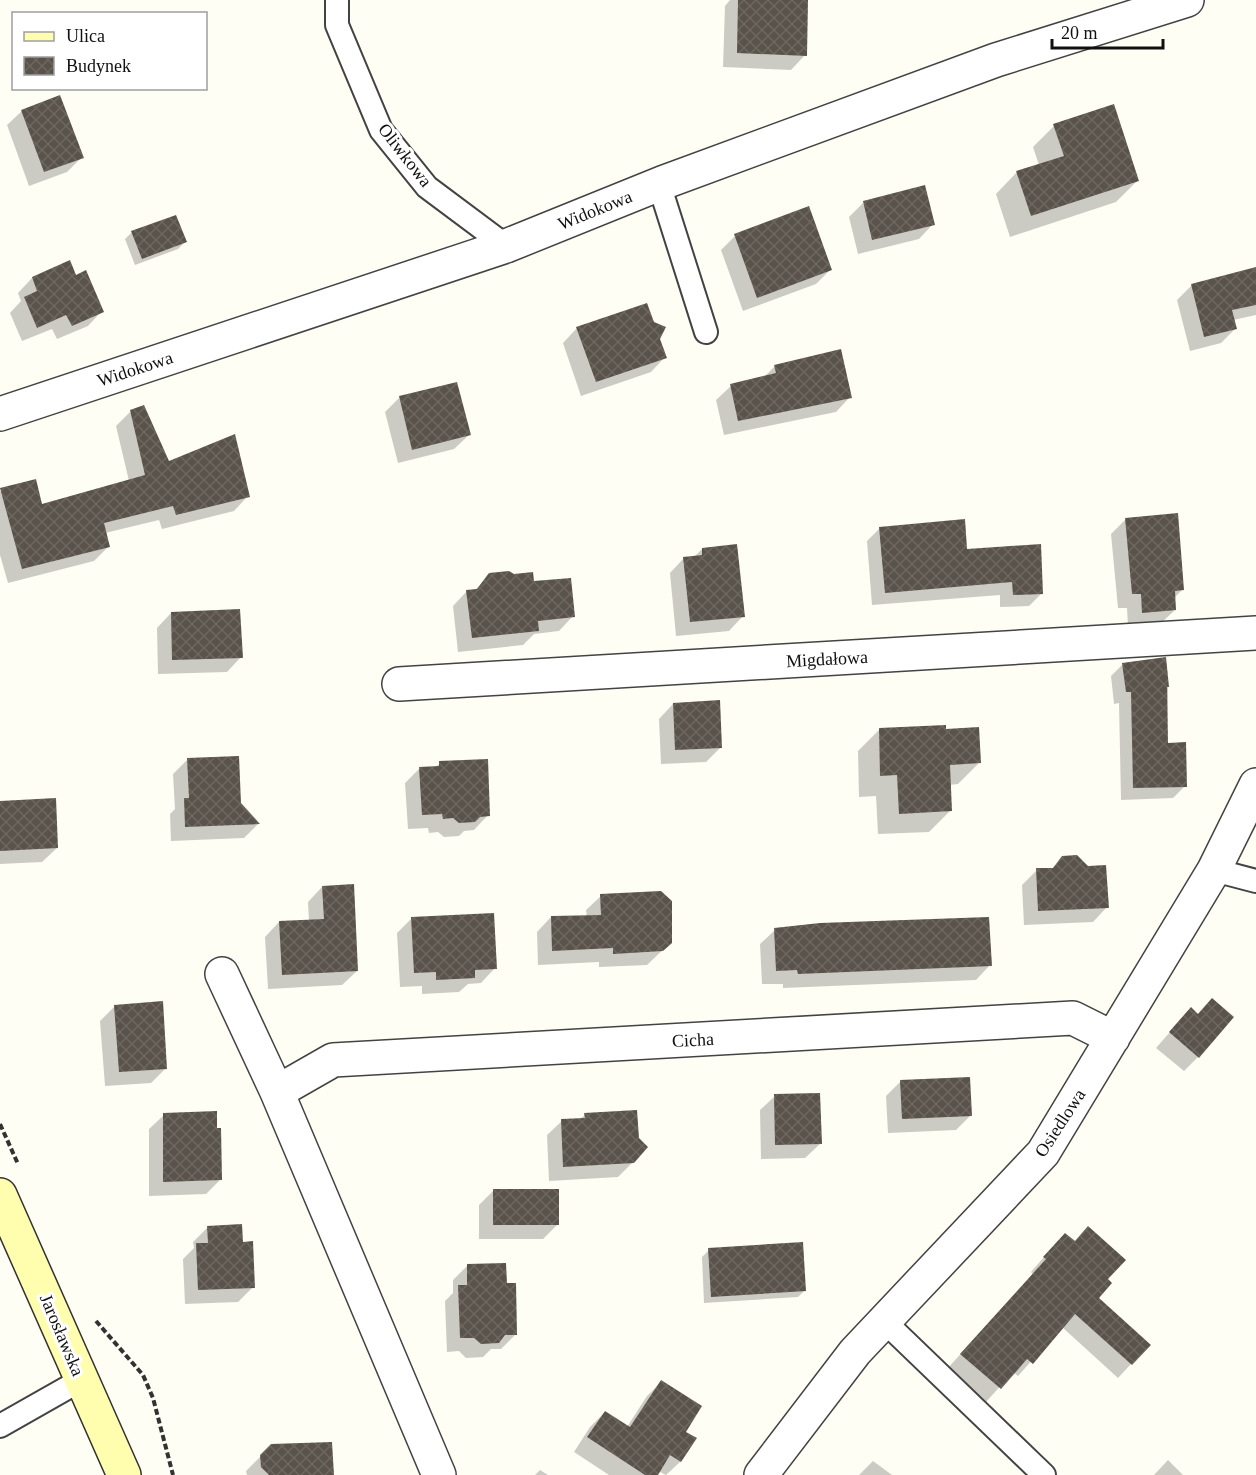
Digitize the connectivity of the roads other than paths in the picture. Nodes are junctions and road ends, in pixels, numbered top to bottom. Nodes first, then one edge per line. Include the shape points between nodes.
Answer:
1 (337, 0) edge
2 (1187, 0) edge
3 (659, 184) junction
4 (506, 246) junction
5 (706, 332) dead end
6 (0, 414) edge
7 (1256, 633) edge
8 (399, 684) dead end
9 (1256, 786) edge
10 (1214, 870) junction
11 (1256, 881) edge
12 (222, 974) dead end
13 (1113, 1038) junction
14 (277, 1092) junction
15 (0, 1195) edge
16 (884, 1322) junction
17 (81, 1380) junction
18 (0, 1426) edge
19 (124, 1475) edge
20 (439, 1475) edge
21 (761, 1475) edge
22 (1044, 1475) edge

1 - 4 lane, Oliwkowa via 337,25 381,130 427,187
2 - 3 street, Widokowa via 996,60
3 - 4 street, Widokowa
3 - 5 lane
4 - 6 street, Widokowa
7 - 8 street, Migdałowa
9 - 10 street, Osiedlowa
10 - 11 lane
10 - 13 street, Osiedlowa
12 - 14 street
13 - 14 street, Cicha via 1073,1018 333,1060
13 - 16 street, Osiedlowa via 1043,1153
14 - 20 street
15 - 17 main road, Jarosławska
16 - 21 street, Osiedlowa via 855,1352
16 - 22 lane
17 - 18 lane
17 - 19 main road, Jarosławska

